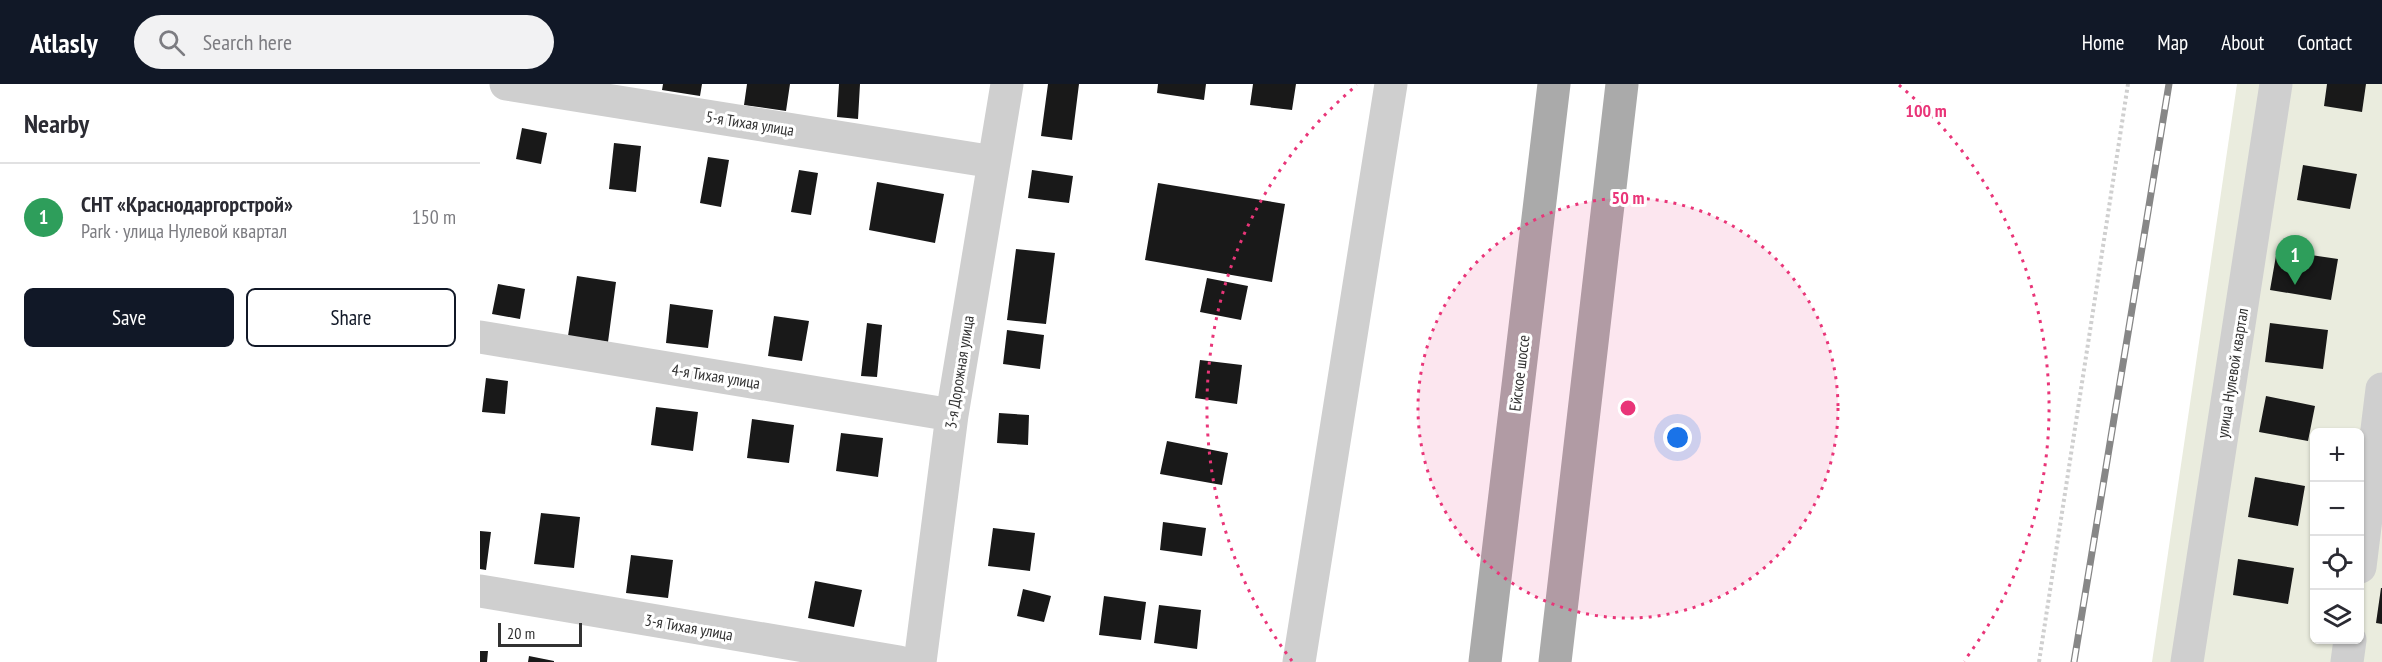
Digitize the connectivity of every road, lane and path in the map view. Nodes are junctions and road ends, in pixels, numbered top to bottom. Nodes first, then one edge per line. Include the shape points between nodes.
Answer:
1 (506, 84) edge
2 (1007, 84) edge
3 (1390, 84) edge
4 (1554, 84) edge
5 (1622, 84) edge
6 (2128, 84) edge
7 (2276, 84) edge
8 (994, 162) junction
9 (480, 337) edge
10 (2382, 389) edge
11 (952, 415) junction
12 (2364, 536) edge
13 (480, 591) edge
14 (2350, 644) edge
15 (898, 662) edge
16 (920, 662) edge
17 (1299, 662) edge
18 (1485, 662) edge
19 (1555, 662) edge
20 (2039, 662) edge
21 (2187, 662) edge
22 (2348, 662) edge

1 - 8 street, 5-я Тихая улица
2 - 8 street, 3-я Дорожная улица
3 - 17 street
4 - 18 main road, Ейское шоссе
5 - 19 main road
6 - 20 path
7 - 21 street, улица Нулевой квартал
8 - 11 street, 3-я Дорожная улица
9 - 11 street, 4-я Тихая улица
10 - 12 street
11 - 16 street, 3-я Дорожная улица
13 - 15 street, 3-я Тихая улица
14 - 22 street

